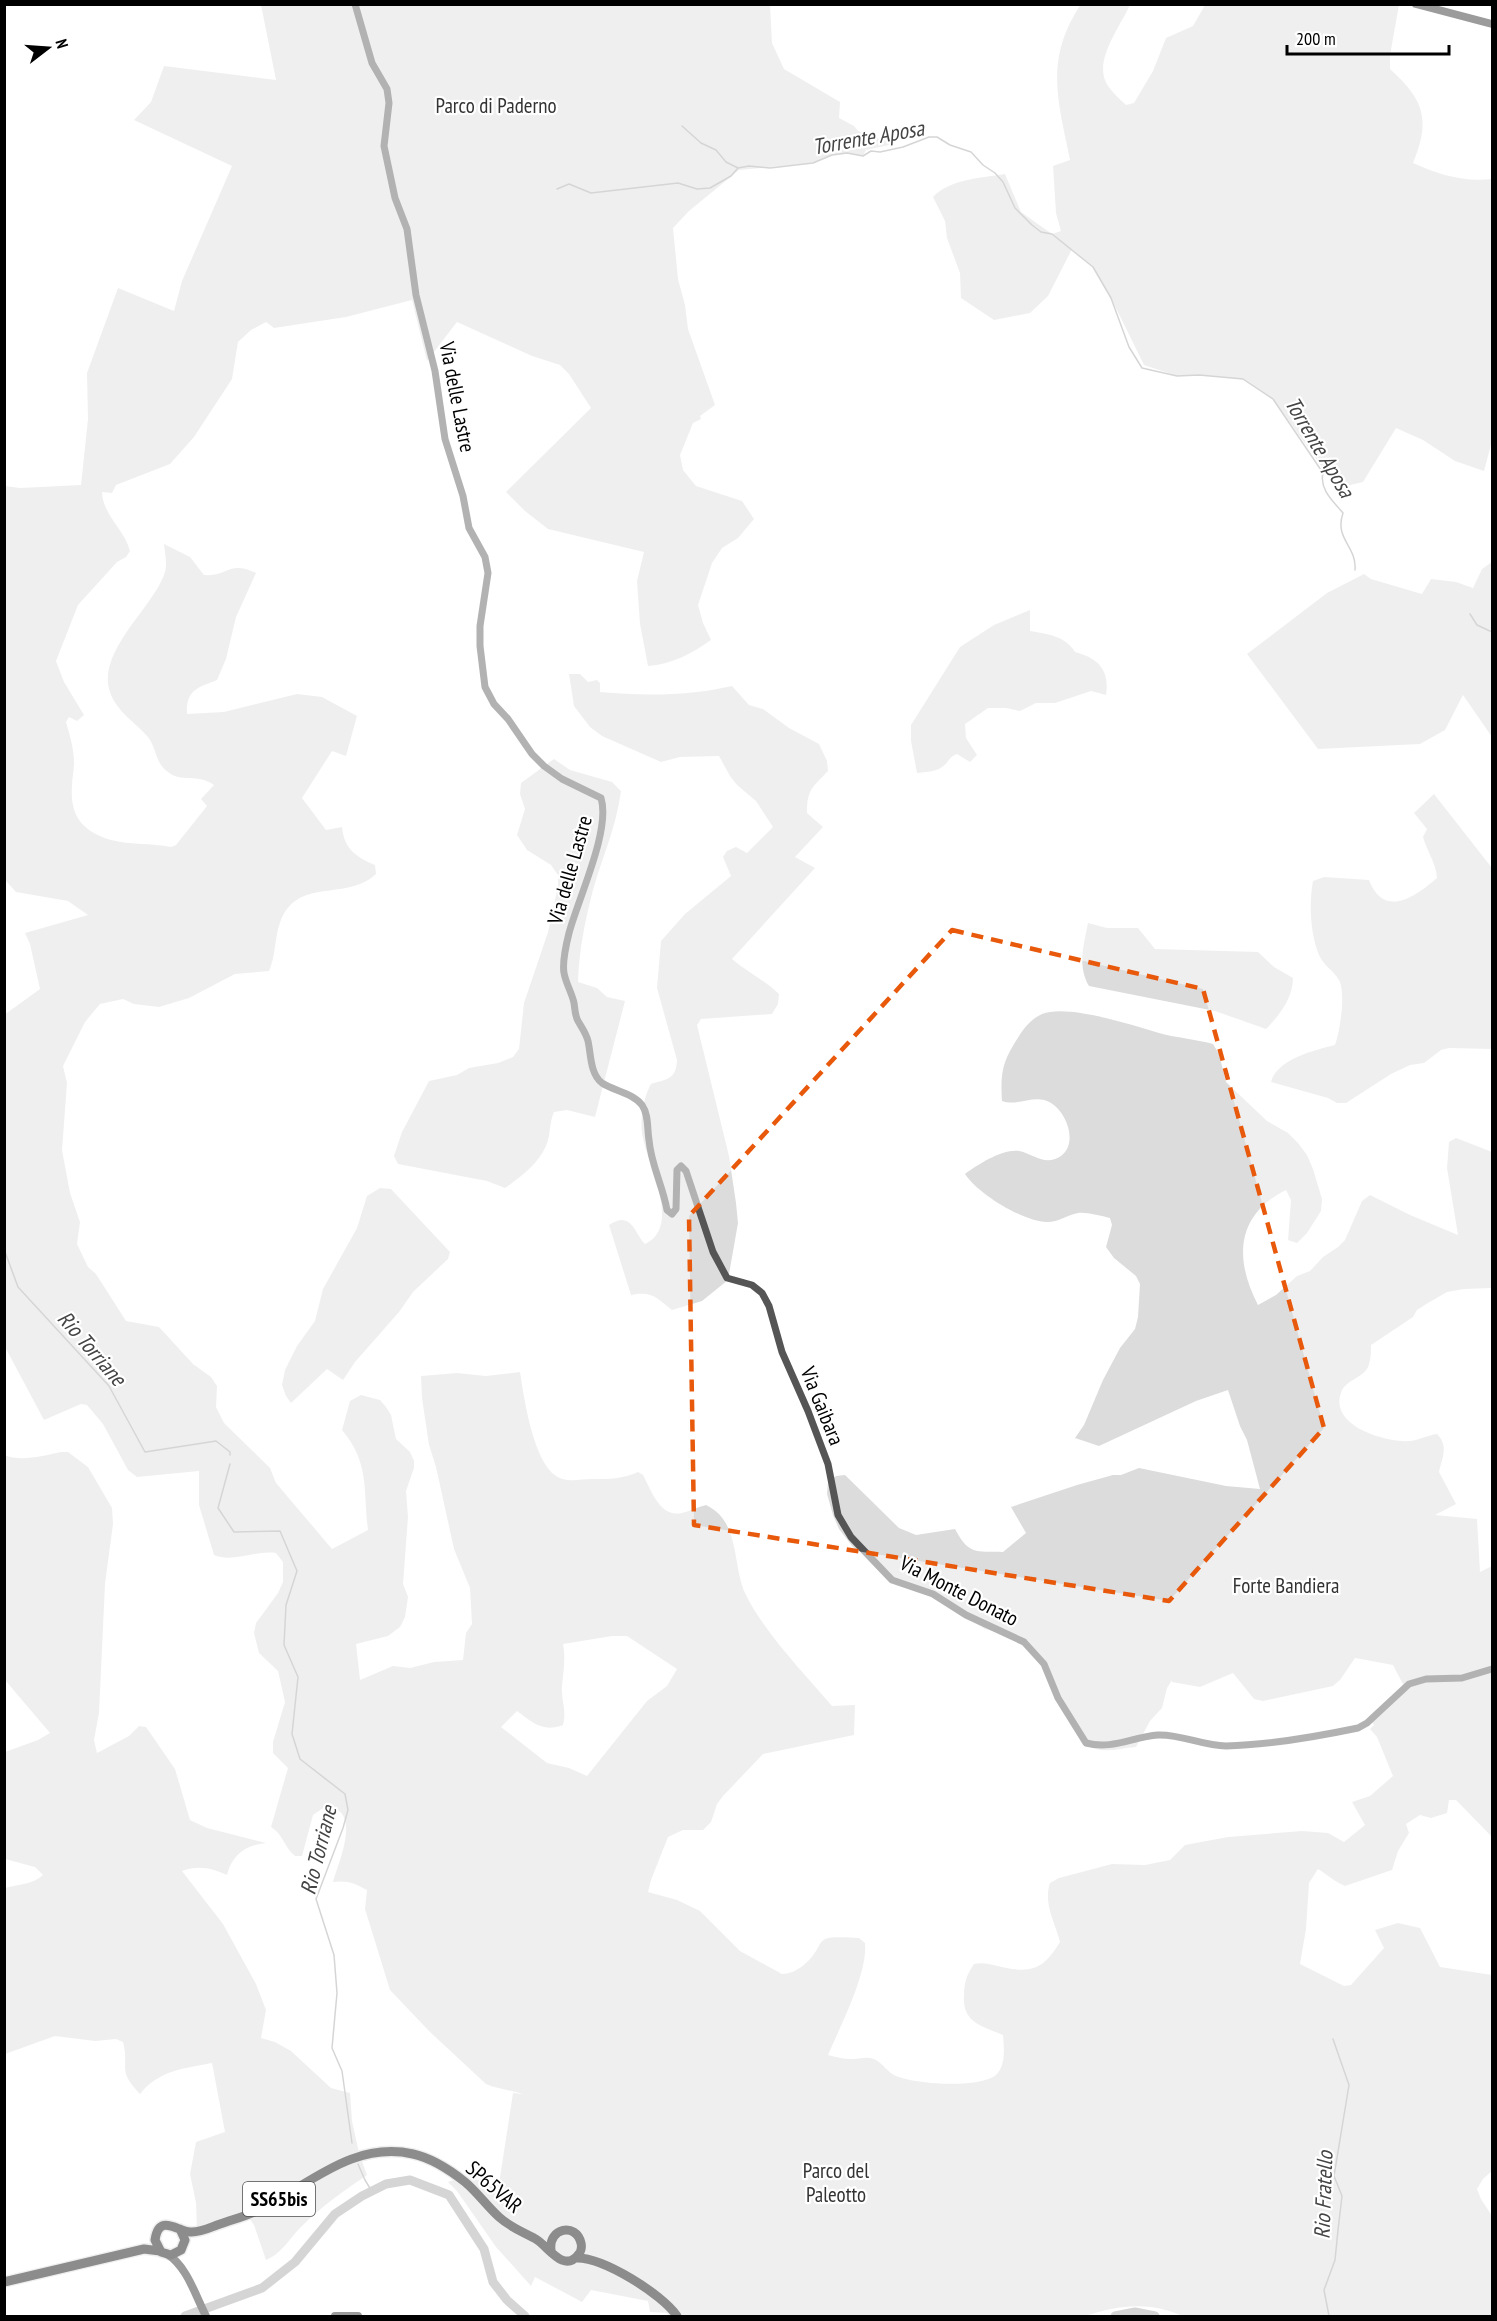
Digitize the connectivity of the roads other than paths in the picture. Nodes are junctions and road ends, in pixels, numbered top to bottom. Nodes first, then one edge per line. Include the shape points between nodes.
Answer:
1 (355, 4) edge
2 (1416, 4) edge
3 (1492, 24) edge
4 (727, 1278) joint
5 (874, 1561) joint
6 (1492, 1669) edge
7 (180, 2229) junction
8 (199, 2232) junction
9 (554, 2235) junction
10 (533, 2238) junction
11 (155, 2240) junction
12 (581, 2246) junction
13 (182, 2247) junction
14 (144, 2250) junction
15 (551, 2250) junction
16 (164, 2253) junction
17 (576, 2258) junction
18 (591, 2260) junction
19 (181, 2268) junction
20 (4, 2282) edge
21 (206, 2316) edge
22 (335, 2316) edge
23 (358, 2316) edge
24 (677, 2316) edge

1 - 4 street, Via delle Lastre via 372,63 387,88 384,146 407,229 445,439 469,528 485,557 488,573 480,646 485,687 532,754 562,779 601,798 605,809 597,850 566,946 563,973 574,1000 576,1019 588,1039 596,1076 642,1105 657,1180 672,1214 676,1209 677,1170 681,1166 686,1171 713,1252
2 - 3 main road
4 - 5 street, Via Gaibara via 752,1285 769,1306 782,1352 828,1464 838,1515 851,1537
5 - 6 street, Via Monte Donato via 892,1580 933,1594 966,1615 1024,1642 1044,1664 1058,1698 1086,1743 1100,1747 1167,1735 1224,1746 1358,1728 1409,1684 1426,1679 1462,1678
7 - 8 main road, SP65VAR / SS65bis
7 - 11 main road, SS65bis via 162,2226
7 - 13 main road via 184,2237
8 - 10 main road, SP65VAR / SS65bis via 261,2210 357,2156 391,2152 430,2160 465,2182 510,2226
8 - 13 main road, SP65VAR
9 - 10 main road
9 - 12 main road via 563,2230 574,2232
9 - 15 main road
10 - 15 main road, SS65bis
11 - 14 main road, SS65bis
11 - 16 main road
12 - 17 main road
12 - 18 main road
13 - 16 main road, SS65bis via 174,2254
13 - 19 main road
14 - 16 main road, SS65bis
14 - 20 main road, SS65bis
15 - 17 main road via 562,2261
16 - 19 main road
17 - 18 main road
18 - 24 main road via 646,2287
19 - 21 main road
22 - 23 main road

